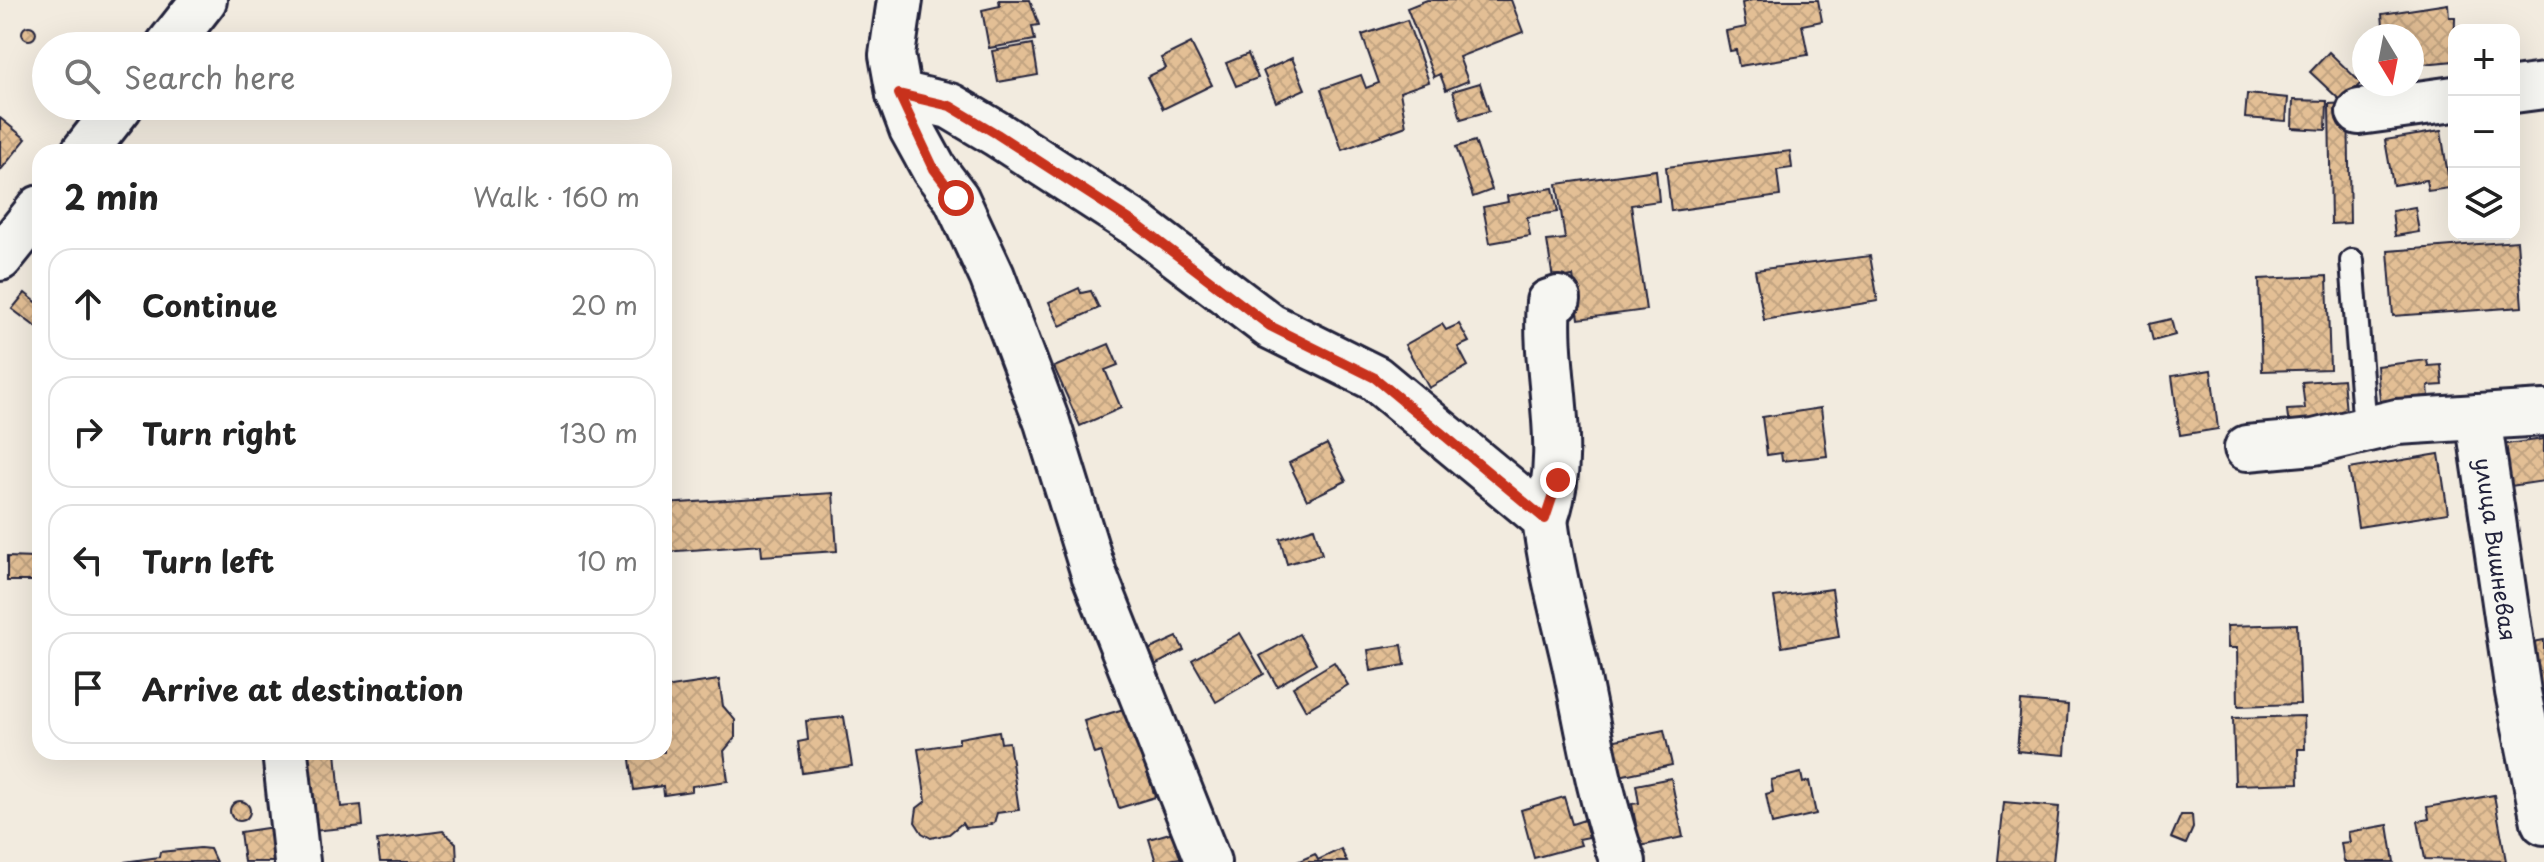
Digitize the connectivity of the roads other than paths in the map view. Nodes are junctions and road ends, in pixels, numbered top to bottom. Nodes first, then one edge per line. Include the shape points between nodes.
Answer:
1 (204, 0) edge
2 (900, 0) edge
3 (179, 32) edge
4 (2544, 86) edge
5 (2520, 89) edge
6 (899, 94) junction
7 (2448, 100) edge
8 (2359, 112) dead end
9 (109, 120) edge
10 (90, 144) edge
11 (32, 218) edge
12 (0, 258) edge
13 (2352, 261) dead end
14 (1558, 299) dead end
15 (2544, 413) edge
16 (2478, 417) junction
17 (2365, 429) junction
18 (2247, 448) dead end
19 (1545, 519) junction
20 (286, 760) edge
21 (2544, 822) edge
22 (297, 862) edge
23 (1208, 862) edge
24 (1623, 862) edge

1 - 3 street
2 - 6 street via 892,55
4 - 5 street
6 - 19 street via 950,106 997,134 1136,224 1270,326 1375,378
6 - 23 street via 912,129 956,198 992,276 1047,422 1094,574
7 - 8 street
9 - 10 street
11 - 12 street
13 - 17 lane
14 - 19 street via 1549,302 1546,338 1558,480
15 - 16 street
16 - 17 street
16 - 21 street, улица Вишневая via 2518,692
17 - 18 street via 2314,442
19 - 24 street via 1592,759
20 - 22 street

